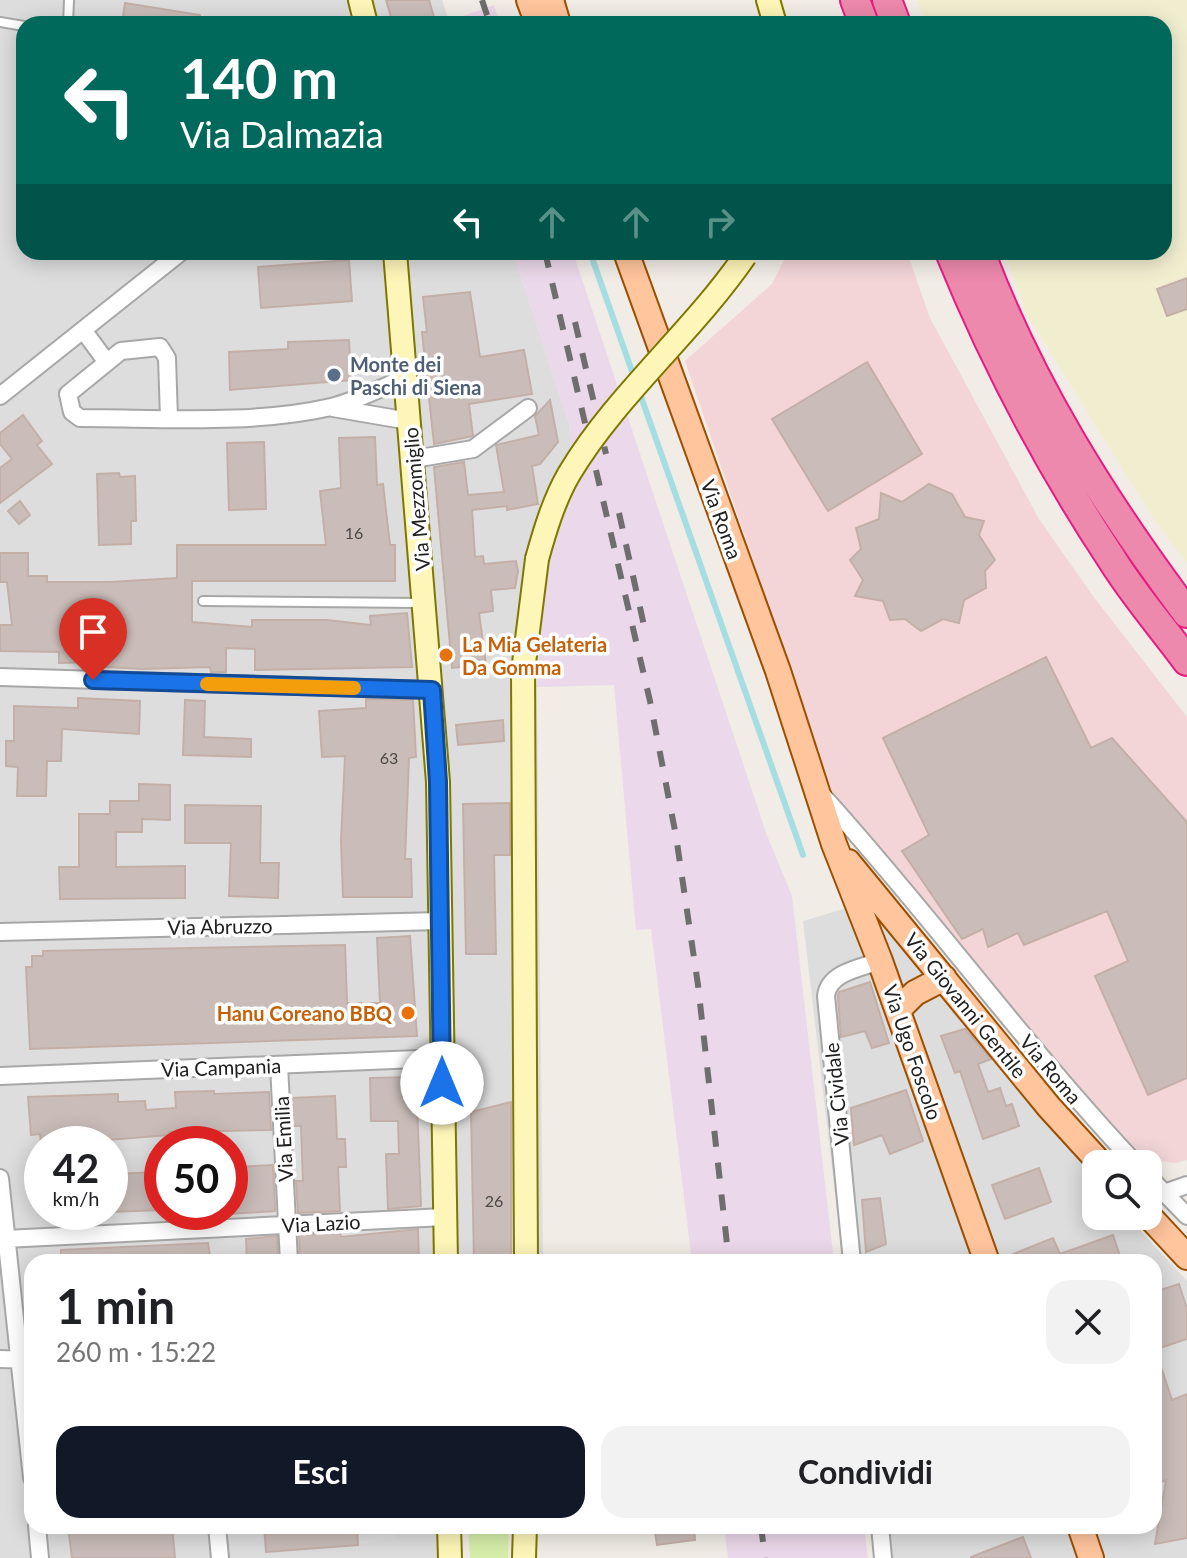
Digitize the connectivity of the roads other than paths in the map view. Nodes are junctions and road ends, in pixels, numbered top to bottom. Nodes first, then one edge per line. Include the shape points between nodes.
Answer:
1 (171, 260) edge
2 (396, 260) edge
3 (629, 260) edge
4 (742, 260) edge
5 (953, 260) edge
6 (983, 260) edge
7 (83, 330) junction
8 (106, 361) junction
9 (405, 378) junction
10 (0, 396) edge
11 (331, 407) junction
12 (528, 408) dead end
13 (169, 418) junction
14 (409, 421) junction
15 (414, 459) junction
16 (203, 601) dead end
17 (424, 603) junction
18 (1187, 613) edge
19 (1187, 661) edge
20 (0, 677) edge
21 (432, 690) junction
22 (815, 787) junction
23 (834, 844) junction
24 (440, 921) junction
25 (0, 932) edge
26 (880, 961) junction
27 (944, 978) junction
28 (898, 1010) junction
29 (442, 1058) junction
30 (279, 1065) junction
31 (0, 1076) edge
32 (1089, 1150) edge
33 (1123, 1150) edge
34 (0, 1178) edge
35 (1187, 1185) edge
36 (1164, 1193) joint
37 (1187, 1216) edge
38 (445, 1217) junction
39 (287, 1225) junction
40 (1162, 1230) edge
41 (5, 1239) junction
42 (289, 1254) edge
43 (446, 1254) edge
44 (526, 1254) edge
45 (851, 1254) edge
46 (984, 1254) edge
47 (1187, 1257) edge
48 (24, 1348) edge
49 (0, 1359) edge
50 (24, 1360) edge
51 (38, 1534) edge
52 (218, 1534) edge
53 (448, 1534) edge
54 (881, 1534) edge
55 (1083, 1534) edge
56 (40, 1558) edge
57 (220, 1558) edge
58 (450, 1558) edge
59 (883, 1558) edge
60 (1091, 1558) edge

1 - 7 street
2 - 9 main road, Via Mezzomiglio
3 - 22 main road, Via Roma
4 - 44 main road, bridge via 596,434 568,476 537,559 523,671
5 - 19 highway via 1040,444 1112,561
6 - 18 highway via 1005,318 1066,435 1133,541
7 - 8 street
7 - 10 street
8 - 13 street via 131,347 165,351
8 - 13 street via 68,394 72,412 80,418
9 - 11 street
9 - 14 main road, Via Mezzomiglio
11 - 13 street via 237,418
11 - 14 street
12 - 15 street via 473,449
14 - 15 main road, Via Mezzomiglio
15 - 17 main road, Via Mezzomiglio
16 - 17 lane
17 - 21 main road, Via Mezzomiglio
20 - 21 street
21 - 24 main road, Via Mezzomiglio
22 - 23 main road, Via Roma
22 - 33 street, Via Roma
23 - 26 main road, Via Ugo Foscolo
23 - 27 main road, Via Giovanni Gentile
24 - 25 street, Via Abruzzo
24 - 29 main road, Via Mezzomiglio
26 - 28 main road, Via Ugo Foscolo
26 - 45 street, Via Cividale via 835,979 826,996
27 - 28 main road via 915,993
27 - 32 main road, Via Giovanni Gentile
28 - 46 main road, Via Ugo Foscolo
29 - 30 street, Via Campania
29 - 38 main road, Via Mezzomiglio
30 - 31 street, Via Campania
30 - 39 street, Via Emilia
34 - 41 street
35 - 36 street
36 - 37 street
38 - 39 street, Via Lazio
38 - 43 main road, Via Mezzomiglio
39 - 41 street, Via Lazio
39 - 42 street, Via Emilia
40 - 47 main road
41 - 48 street
49 - 50 street
51 - 56 street
52 - 57 street
53 - 58 main road
54 - 59 street
55 - 60 main road

